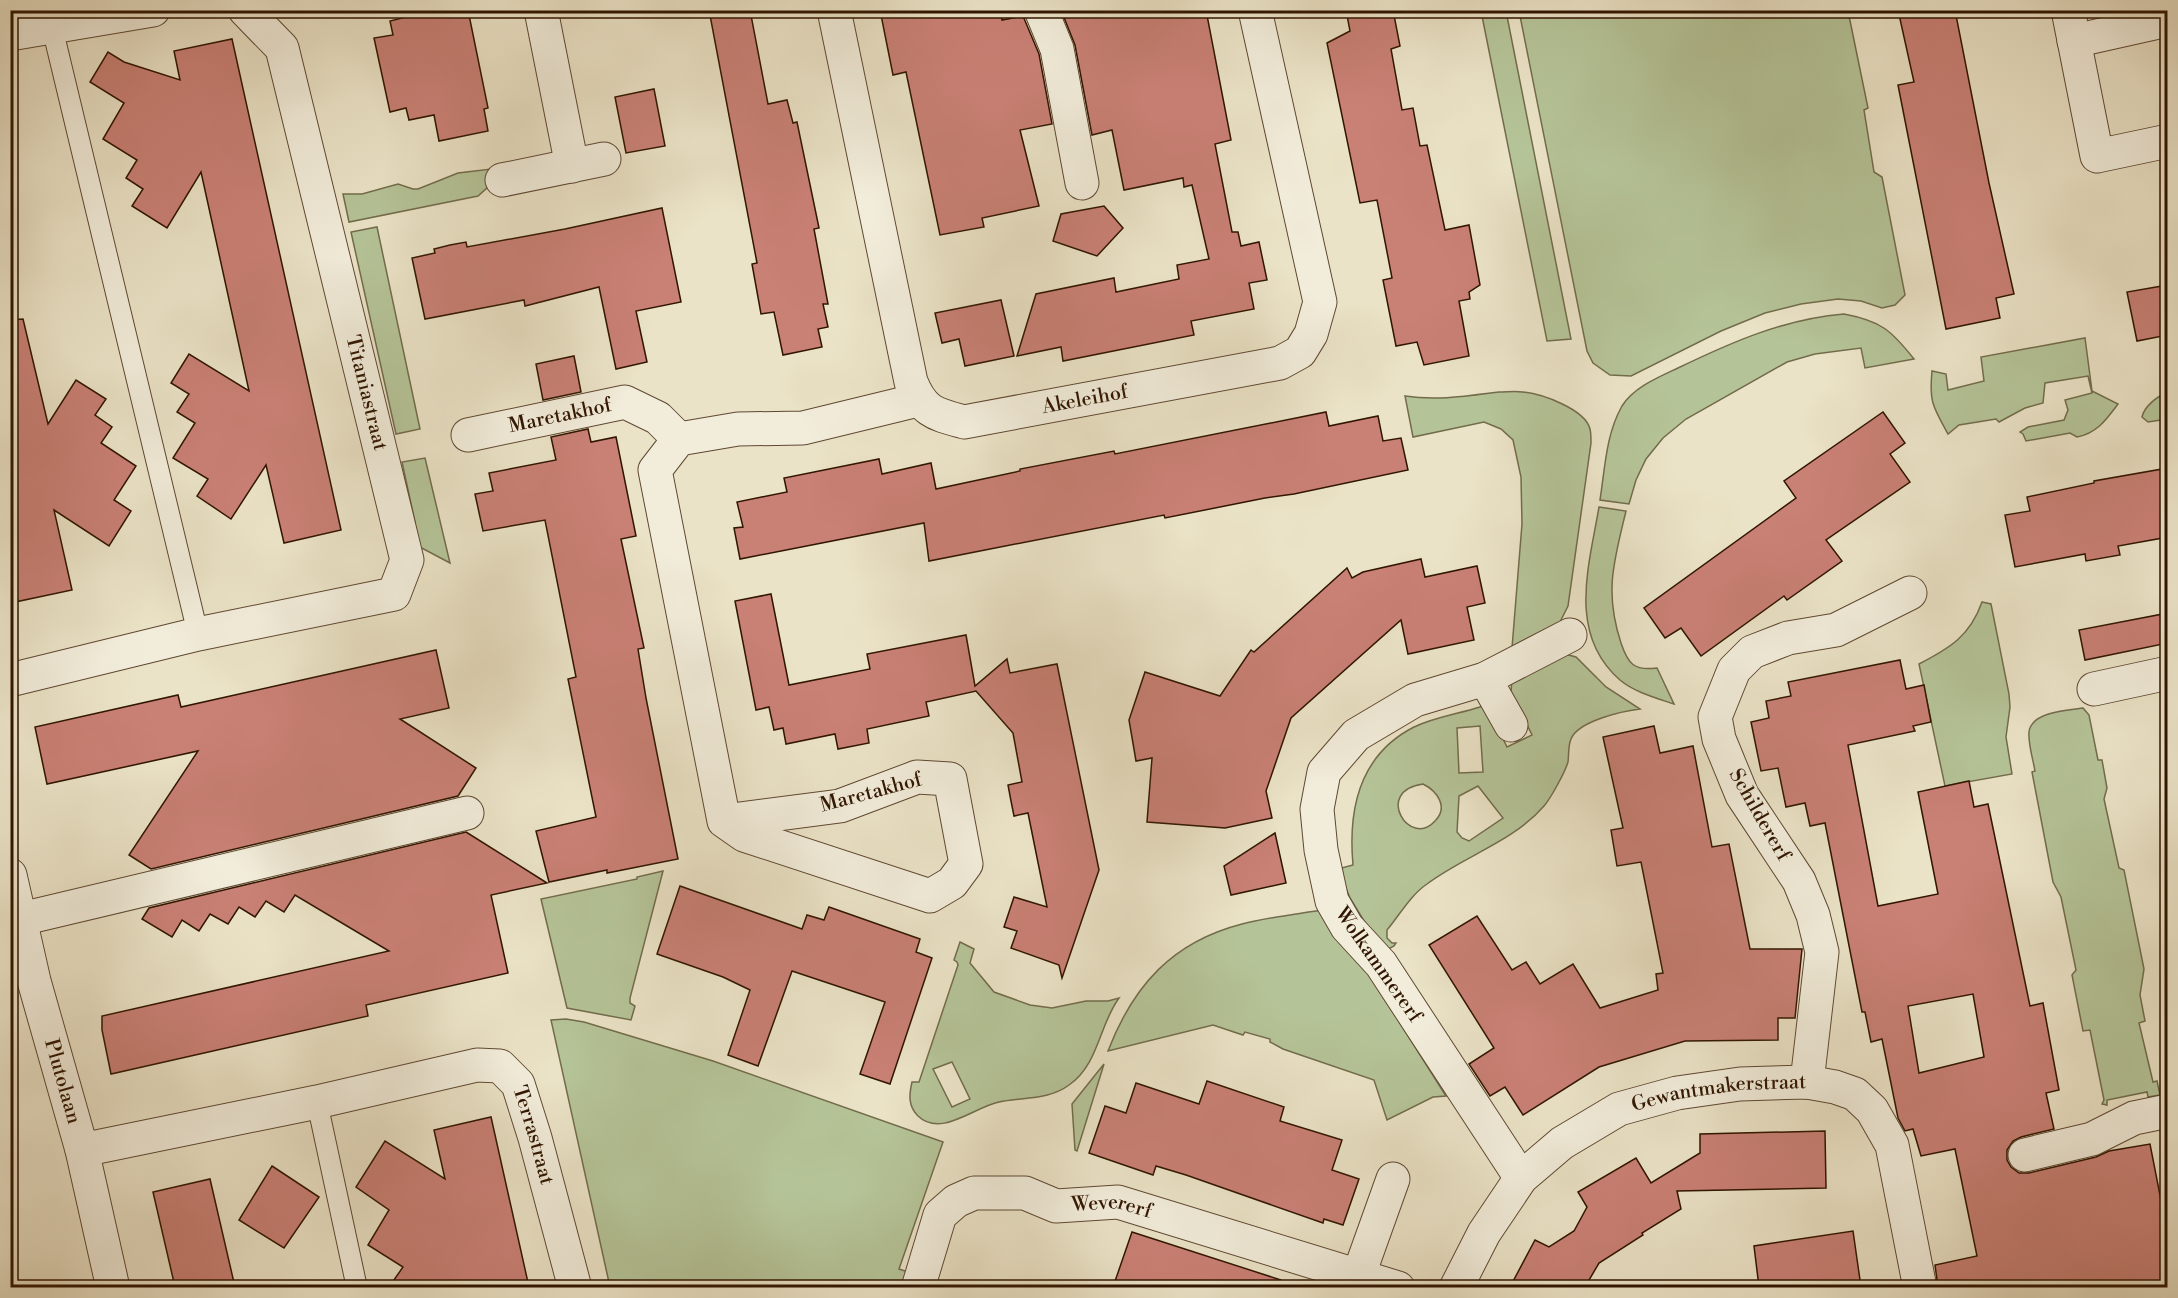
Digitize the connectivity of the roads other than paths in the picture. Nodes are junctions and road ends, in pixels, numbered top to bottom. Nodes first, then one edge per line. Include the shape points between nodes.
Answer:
1 (153, 10) edge
2 (245, 10) edge
3 (540, 10) edge
4 (834, 10) edge
5 (1041, 10) edge
6 (1255, 10) edge
7 (2168, 20) edge
8 (2071, 26) edge
9 (52, 27) junction
10 (10, 34) edge
11 (2168, 141) edge
12 (604, 159) dead end
13 (572, 166) junction
14 (502, 180) dead end
15 (1082, 183) dead end
16 (918, 400) junction
17 (468, 435) dead end
18 (679, 439) junction
19 (1910, 593) dead end
20 (198, 634) junction
21 (1570, 635) dead end
22 (2168, 673) edge
23 (1485, 679) junction
24 (10, 680) edge
25 (2094, 689) dead end
26 (1511, 725) dead end
27 (466, 813) dead end
28 (724, 820) junction
29 (10, 875) edge
30 (21, 919) junction
31 (22, 984) edge
32 (1807, 1082) junction
33 (317, 1102) junction
34 (2168, 1111) edge
35 (81, 1150) junction
36 (2025, 1155) dead end
37 (1521, 1178) junction
38 (1393, 1179) dead end
39 (1356, 1281) edge
40 (113, 1287) edge
41 (357, 1287) edge
42 (574, 1287) edge
43 (918, 1287) edge
44 (1398, 1287) edge
45 (1456, 1287) edge
46 (1920, 1287) edge

1 - 9 street
2 - 20 street, Titaniastraat via 282,48 407,560 394,594
3 - 13 street
4 - 16 street via 910,382
5 - 15 street via 1057,49
6 - 16 street, Akeleihof via 1320,302 1311,334 1300,352 1280,363 964,422 937,414
7 - 8 street
8 - 11 street via 2097,156
9 - 10 street
9 - 20 lane
12 - 13 street
13 - 14 street
16 - 18 street via 802,428 738,429
17 - 18 street, Maretakhof via 625,402 658,418
18 - 28 street via 655,471
19 - 32 street, Schildererf via 1836,630 1788,638 1752,652 1734,670 1715,717 1719,739 1742,795 1799,881 1813,915 1822,952
20 - 24 street, Titaniastraat
21 - 23 street, Wolkammererf
22 - 25 street
23 - 26 street
23 - 37 street, Wolkammererf via 1415,700 1356,735 1324,772 1317,809 1332,901 1347,927 1381,964
27 - 30 street
28 - 28 street, Maretakhof via 744,835 930,896 952,883 966,864 950,778 917,777 840,806
29 - 30 street, Plutolaan
30 - 31 street, Plutolaan
31 - 35 street, Plutolaan
32 - 37 street, Gewantmakerstraat via 1740,1084 1677,1093 1619,1109 1562,1143
32 - 46 street, Gewantmakerstraat via 1836,1086 1855,1094 1872,1110 1892,1145
33 - 35 street, Terrastraat
33 - 41 lane
33 - 42 street, Terrastraat via 477,1065 500,1066 518,1084
34 - 36 street via 2134,1118 2092,1138
35 - 40 street, Plutolaan
37 - 45 street, Gewantmakerstraat via 1484,1233
38 - 39 street
39 - 43 street, Wevererf via 1118,1202 1056,1206 1025,1193 974,1193 956,1201 940,1215
39 - 44 street, Wevererf

